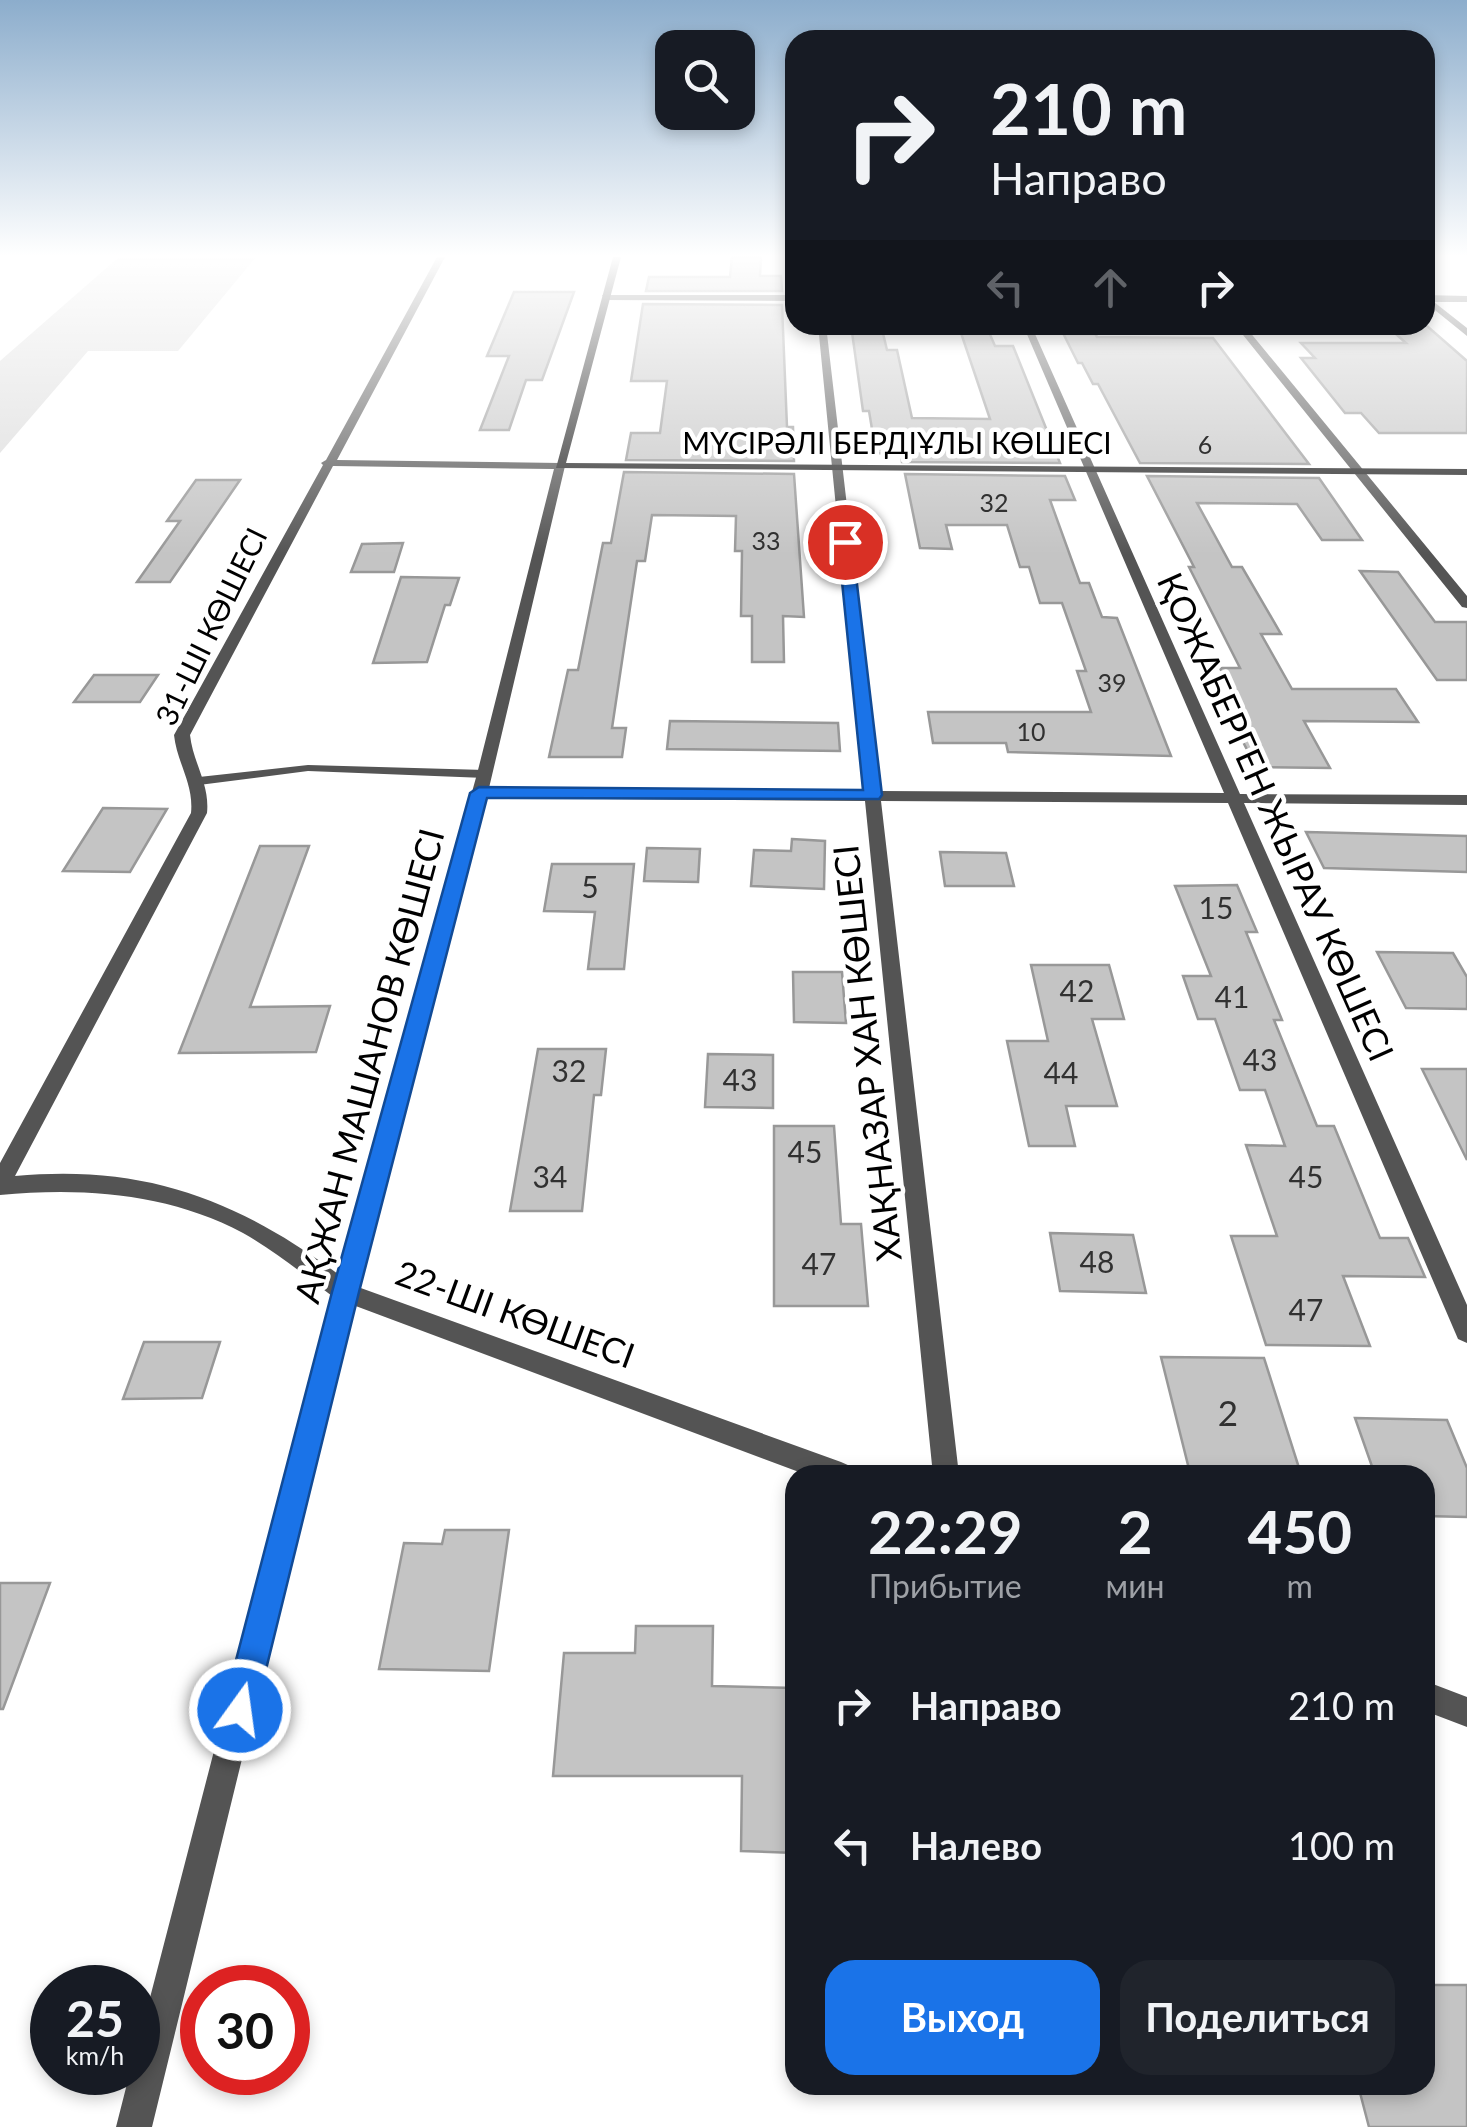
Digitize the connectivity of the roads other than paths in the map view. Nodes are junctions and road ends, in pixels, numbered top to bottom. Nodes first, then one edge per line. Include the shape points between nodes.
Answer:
1 (385, 356) edge
2 (590, 356) edge
3 (825, 356) edge
4 (1041, 356) edge
5 (1265, 356) edge
6 (326, 463) junction
7 (560, 466) junction
8 (838, 470) junction
9 (1091, 470) junction
10 (1359, 471) junction
11 (1467, 472) edge
12 (1467, 604) edge
13 (199, 780) junction
14 (482, 783) junction
15 (872, 795) junction
16 (1234, 798) junction
17 (1467, 800) edge
18 (0, 1184) edge
19 (345, 1292) junction
20 (1467, 1332) edge
21 (814, 1465) edge
22 (945, 1465) edge
23 (1435, 1700) edge
24 (1467, 1712) edge
25 (134, 2127) edge

1 - 6 street, 31-ШІ КӨШЕСІ
2 - 7 street, АҚЖАН МАШАНОВ КӨШЕСІ
3 - 8 street, ХАҚНАЗАР ХАН КӨШЕСІ
4 - 9 street, ҚОЖАБЕРГЕН ЖЫРАУ КӨШЕСІ
5 - 10 street
6 - 7 street, МҮСІРӘЛІ БЕРДІҰЛЫ КӨШЕСІ
6 - 13 street, 31-ШІ КӨШЕСІ via 182,735 182,756
7 - 8 street, МҮСІРӘЛІ БЕРДІҰЛЫ КӨШЕСІ
7 - 14 street, АҚЖАН МАШАНОВ КӨШЕСІ
8 - 9 street, МҮСІРӘЛІ БЕРДІҰЛЫ КӨШЕСІ
8 - 15 street, ХАҚНАЗАР ХАН КӨШЕСІ
9 - 10 street, МҮСІРӘЛІ БЕРДІҰЛЫ КӨШЕСІ
9 - 16 street, ҚОЖАБЕРГЕН ЖЫРАУ КӨШЕСІ
10 - 11 street, МҮСІРӘЛІ БЕРДІҰЛЫ КӨШЕСІ
10 - 12 street
13 - 14 lane via 308,768
13 - 18 street, 31-ШІ КӨШЕСІ via 198,813
14 - 15 street
14 - 19 street, АҚЖАН МАШАНОВ КӨШЕСІ
15 - 16 street
15 - 22 street, ХАҚНАЗАР ХАН КӨШЕСІ
16 - 17 street
16 - 20 street, ҚОЖАБЕРГЕН ЖЫРАУ КӨШЕСІ
18 - 19 street, 22-ШІ КӨШЕСІ via 53,1179 170,1196 236,1220
19 - 21 street, 22-ШІ КӨШЕСІ
19 - 25 street, АҚЖАН МАШАНОВ КӨШЕСІ
23 - 24 street

